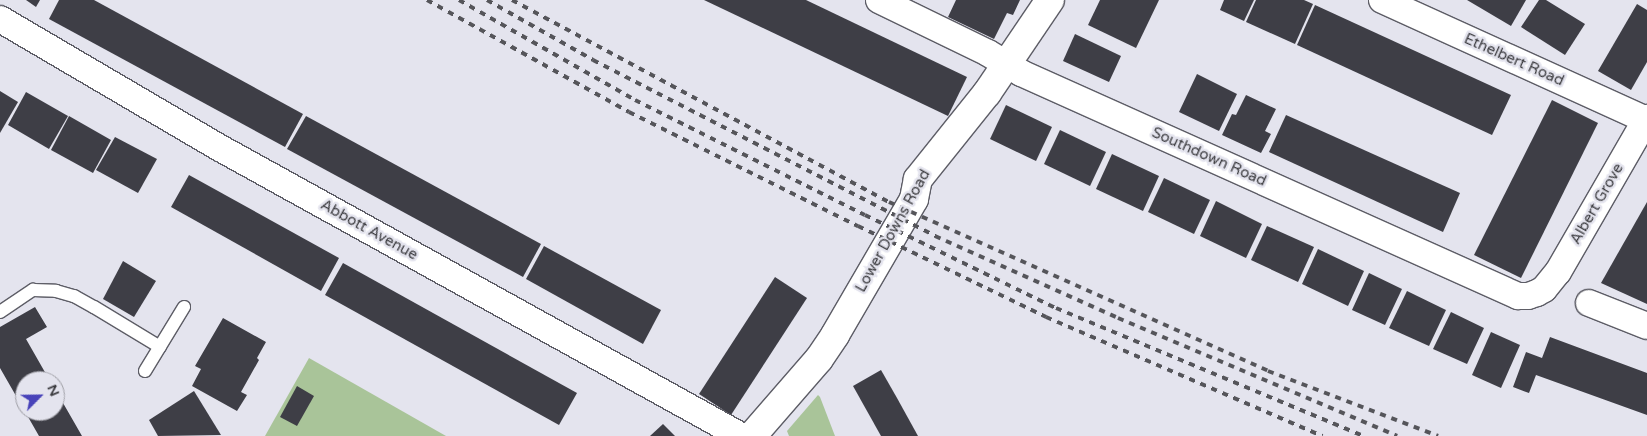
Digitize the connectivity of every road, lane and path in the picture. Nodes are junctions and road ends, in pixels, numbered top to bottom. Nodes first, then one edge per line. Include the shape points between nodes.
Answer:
1 (879, 0) edge
2 (1050, 0) edge
3 (1382, 0) edge
4 (0, 19) edge
5 (1007, 65) junction
6 (1646, 119) edge
7 (1544, 289) joint
8 (1589, 303) dead end
9 (184, 307) dead end
10 (0, 312) edge
11 (1647, 326) edge
12 (160, 347) junction
13 (145, 371) dead end
14 (741, 436) edge
15 (752, 436) edge

1 - 5 street, Southdown Road
2 - 5 street, Lower Downs Road
3 - 6 street, Ethelbert Road
4 - 14 street, Abbott Avenue via 220,148
5 - 7 street, Southdown Road via 1518,296 1528,296
5 - 15 street, Lower Downs Road via 918,179 914,199 819,359
6 - 7 street, Albert Grove via 1558,272
8 - 11 street
9 - 12 lane
10 - 12 lane via 33,290 56,291 74,296
12 - 13 lane

